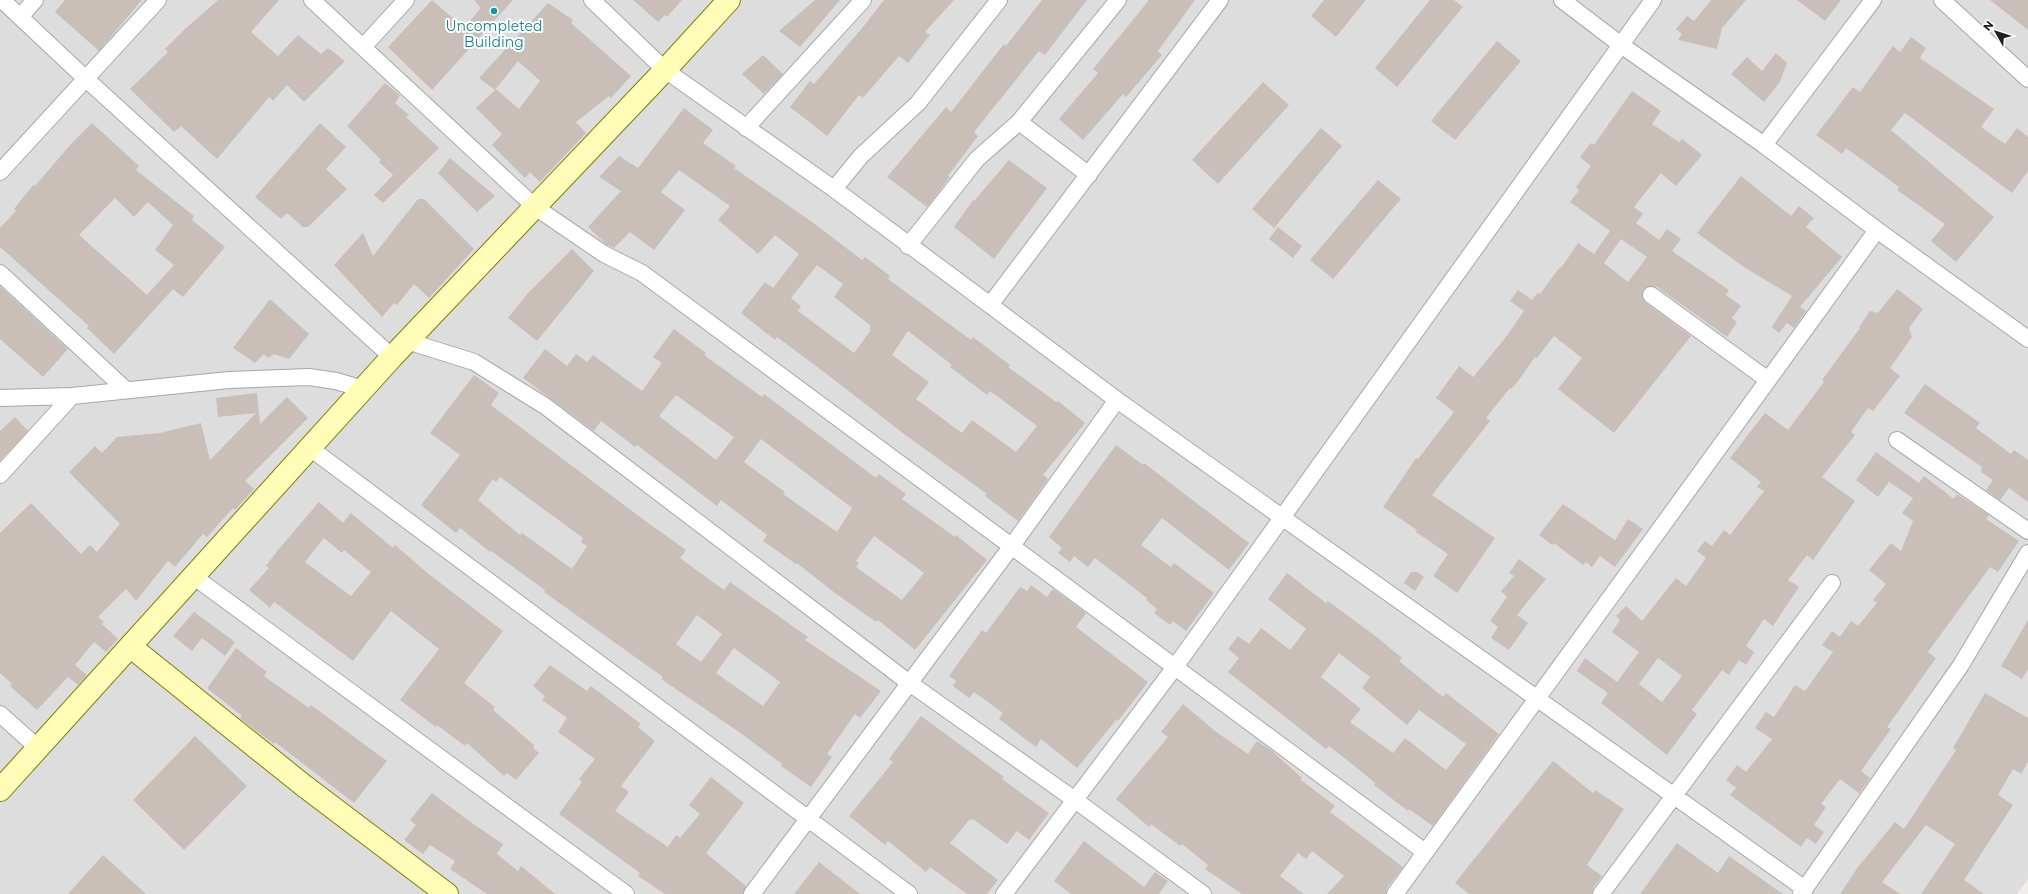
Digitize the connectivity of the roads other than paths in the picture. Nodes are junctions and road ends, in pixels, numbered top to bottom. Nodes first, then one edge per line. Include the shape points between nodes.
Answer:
1 (2, 0) edge
2 (35, 0) edge
3 (158, 0) edge
4 (312, 0) edge
5 (406, 0) edge
6 (592, 0) edge
7 (729, 0) edge
8 (863, 0) edge
9 (999, 0) edge
10 (1118, 0) edge
11 (1220, 0) edge
12 (1562, 0) edge
13 (1653, 0) edge
14 (1874, 0) edge
15 (1942, 0) edge
16 (20, 17) junction
17 (1621, 44) junction
18 (363, 47) junction
19 (665, 70) junction
20 (86, 79) junction
21 (2028, 79) edge
22 (1019, 122) junction
23 (746, 128) junction
24 (1764, 145) junction
25 (0, 172) edge
26 (1089, 175) junction
27 (834, 189) junction
28 (535, 207) junction
29 (1877, 230) junction
30 (908, 246) junction
31 (0, 273) edge
32 (1651, 295) dead end
33 (990, 305) junction
34 (2028, 339) edge
35 (407, 341) junction
36 (392, 357) junction
37 (1768, 380) junction
38 (363, 389) junction
39 (125, 390) junction
40 (72, 396) junction
41 (0, 398) edge
42 (1117, 400) junction
43 (1897, 440) dead end
44 (310, 448) junction
45 (0, 475) edge
46 (1281, 516) junction
47 (2028, 532) edge
48 (1010, 547) junction
49 (2028, 553) edge
50 (193, 576) junction
51 (1832, 583) dead end
52 (131, 647) junction
53 (1175, 667) junction
54 (908, 682) junction
55 (1536, 699) junction
56 (0, 714) edge
57 (38, 748) junction
58 (0, 790) edge
59 (1674, 796) junction
60 (1074, 800) junction
61 (807, 818) junction
62 (1425, 852) junction
63 (1803, 892) edge
64 (447, 894) edge
65 (626, 894) edge
66 (752, 894) edge
67 (909, 894) edge
68 (1004, 894) edge
69 (1203, 894) edge
70 (1395, 894) edge
71 (1601, 894) edge

1 - 16 street
2 - 16 street
3 - 20 street
4 - 18 street
5 - 18 street
6 - 19 street
7 - 19 street
8 - 23 street
9 - 27 street via 918,103 861,156
10 - 22 street
11 - 26 street
12 - 17 street
13 - 17 street
14 - 24 street
15 - 21 street
16 - 20 street
17 - 24 street
17 - 46 street
18 - 28 street
19 - 23 street
19 - 28 street
20 - 25 street
20 - 36 street
22 - 26 street
22 - 30 street via 977,159
23 - 27 street
24 - 29 street
26 - 33 street
27 - 30 street
28 - 35 street
28 - 48 street via 604,254 642,273
29 - 34 street
29 - 37 street
30 - 33 street
31 - 39 street
32 - 37 street
33 - 42 street
35 - 36 street
35 - 54 street via 474,362 545,406
36 - 38 street
37 - 55 street
38 - 39 street via 309,377 229,380
38 - 44 street
39 - 40 street
40 - 41 street
40 - 45 street
42 - 46 street
42 - 48 street
43 - 47 street
44 - 50 street
44 - 61 street
46 - 53 street
46 - 55 street
48 - 53 street
48 - 54 street
49 - 63 street via 1961,665
50 - 52 street
50 - 65 street
51 - 59 street
52 - 57 street
52 - 64 street via 303,785
53 - 60 street
53 - 62 street
54 - 60 street
54 - 61 street
55 - 59 street
55 - 62 street
56 - 57 street
57 - 58 street
59 - 63 street
59 - 71 street
60 - 68 street
60 - 69 street
61 - 66 street
61 - 67 street
62 - 70 street

